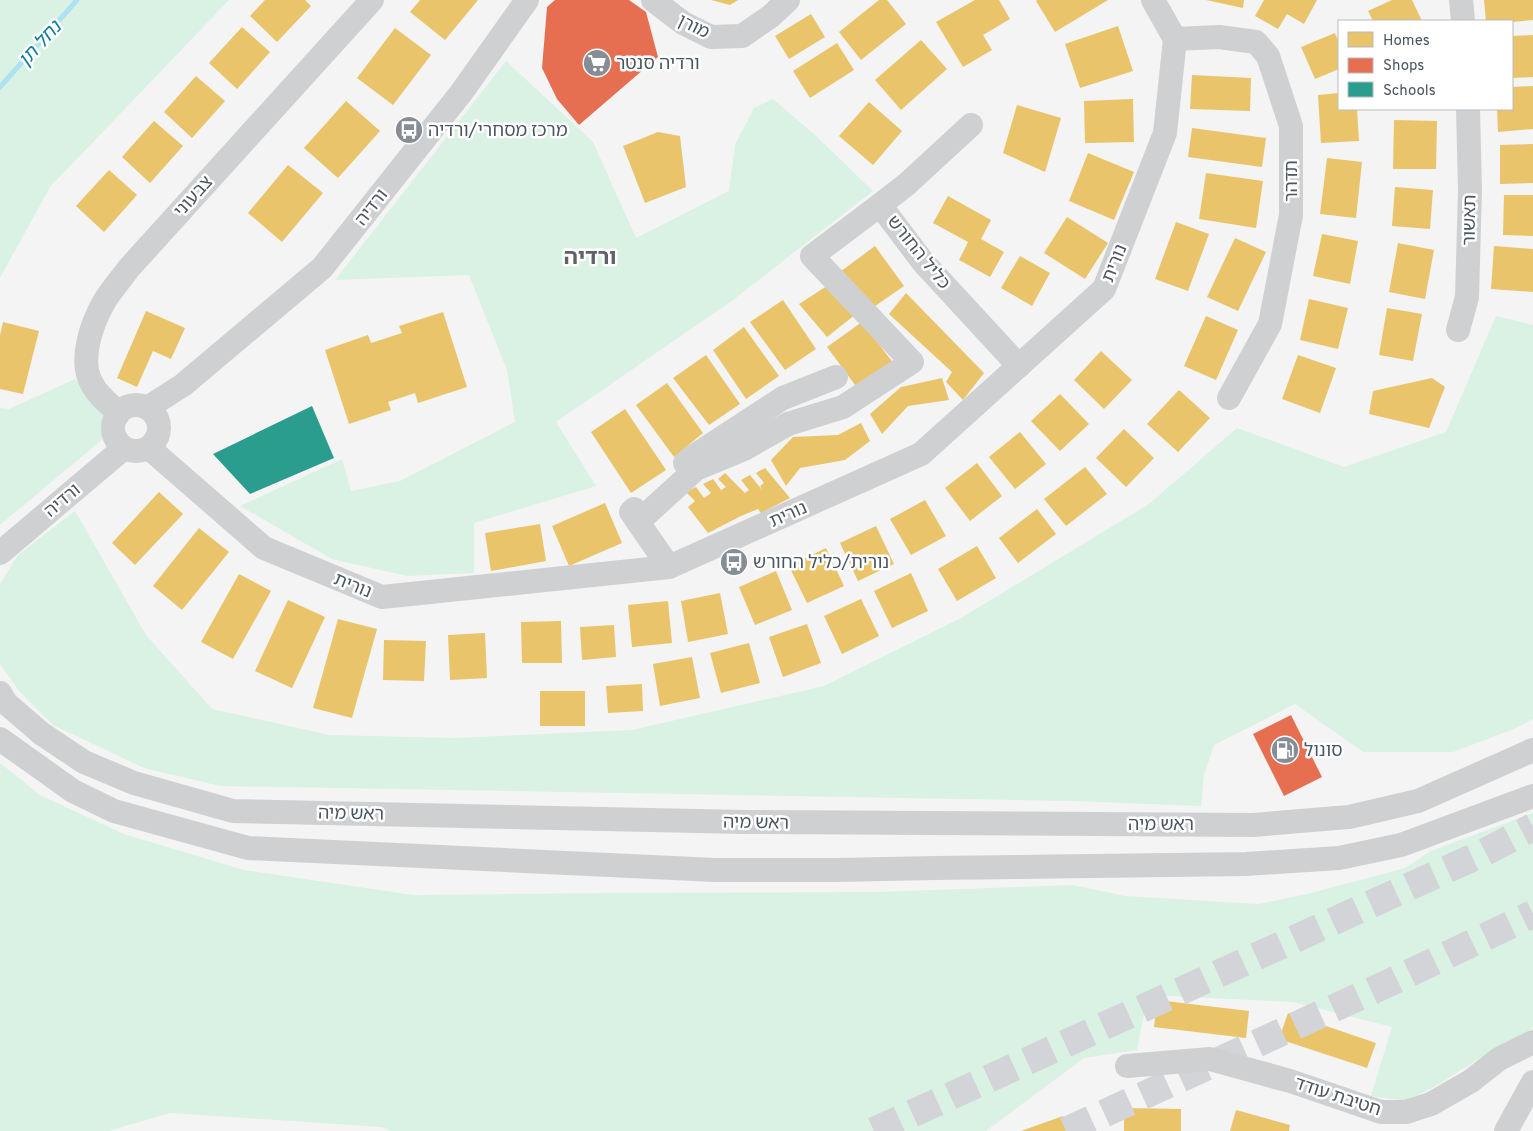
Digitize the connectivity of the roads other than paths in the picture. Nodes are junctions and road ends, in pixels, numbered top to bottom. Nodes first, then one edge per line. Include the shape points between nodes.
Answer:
1 (372, 0) edge
2 (527, 0) edge
3 (653, 0) edge
4 (788, 0) edge
5 (1153, 0) edge
6 (1462, 0) edge
7 (1463, 20) edge
8 (1175, 39) junction
9 (1468, 110) edge
10 (971, 125) dead end
11 (880, 205) junction
12 (1458, 330) dead end
13 (1019, 366) junction
14 (836, 377) dead end
15 (1229, 398) dead end
16 (120, 413) junction
17 (153, 414) junction
18 (120, 443) junction
19 (149, 448) junction
20 (638, 522) junction
21 (1, 539) edge
22 (669, 567) junction
23 (0, 693) edge
24 (0, 739) edge
25 (1533, 750) edge
26 (1533, 796) edge
27 (1533, 1042) edge
28 (1127, 1066) dead end
29 (1533, 1082) edge
30 (1506, 1131) edge

1 - 16 street, צבעוני via 129,268 104,302 87,341 86,360 90,381 100,396
2 - 17 street, ורדיה via 461,93 322,268
3 - 4 street, מורן via 683,23 711,37 742,36
5 - 8 street
6 - 7 street
8 - 13 street, נורית via 1165,133 1104,289
8 - 15 street, תדהר via 1219,37 1256,42 1268,56 1291,126 1291,216 1270,324
9 - 12 street, תאשור via 1467,297
10 - 11 street, כליל החורש
11 - 13 street, כליל החורש via 923,262
11 - 20 street via 812,256 912,362 843,407 788,424 744,449 696,469
13 - 22 street, נורית via 921,454
14 - 20 street via 783,398 691,458 631,512
16 - 17 street via 126,408 140,406
16 - 18 street via 114,425
17 - 19 street via 160,427 159,435
18 - 19 street via 130,450
18 - 21 street, ורדיה
19 - 22 street, נורית via 264,548 382,597
20 - 22 street
23 - 25 street, ראש מיה via 6,703 42,734 84,762 134,783 232,810 735,822 1253,825 1349,817 1418,801
24 - 26 street via 73,791 114,811 248,848 715,870 1246,864 1339,858 1401,845
27 - 28 street, חטיבת עודד via 1499,1059 1471,1081 1431,1104 1406,1112 1381,1112 1290,1081 1210,1059
29 - 30 street

